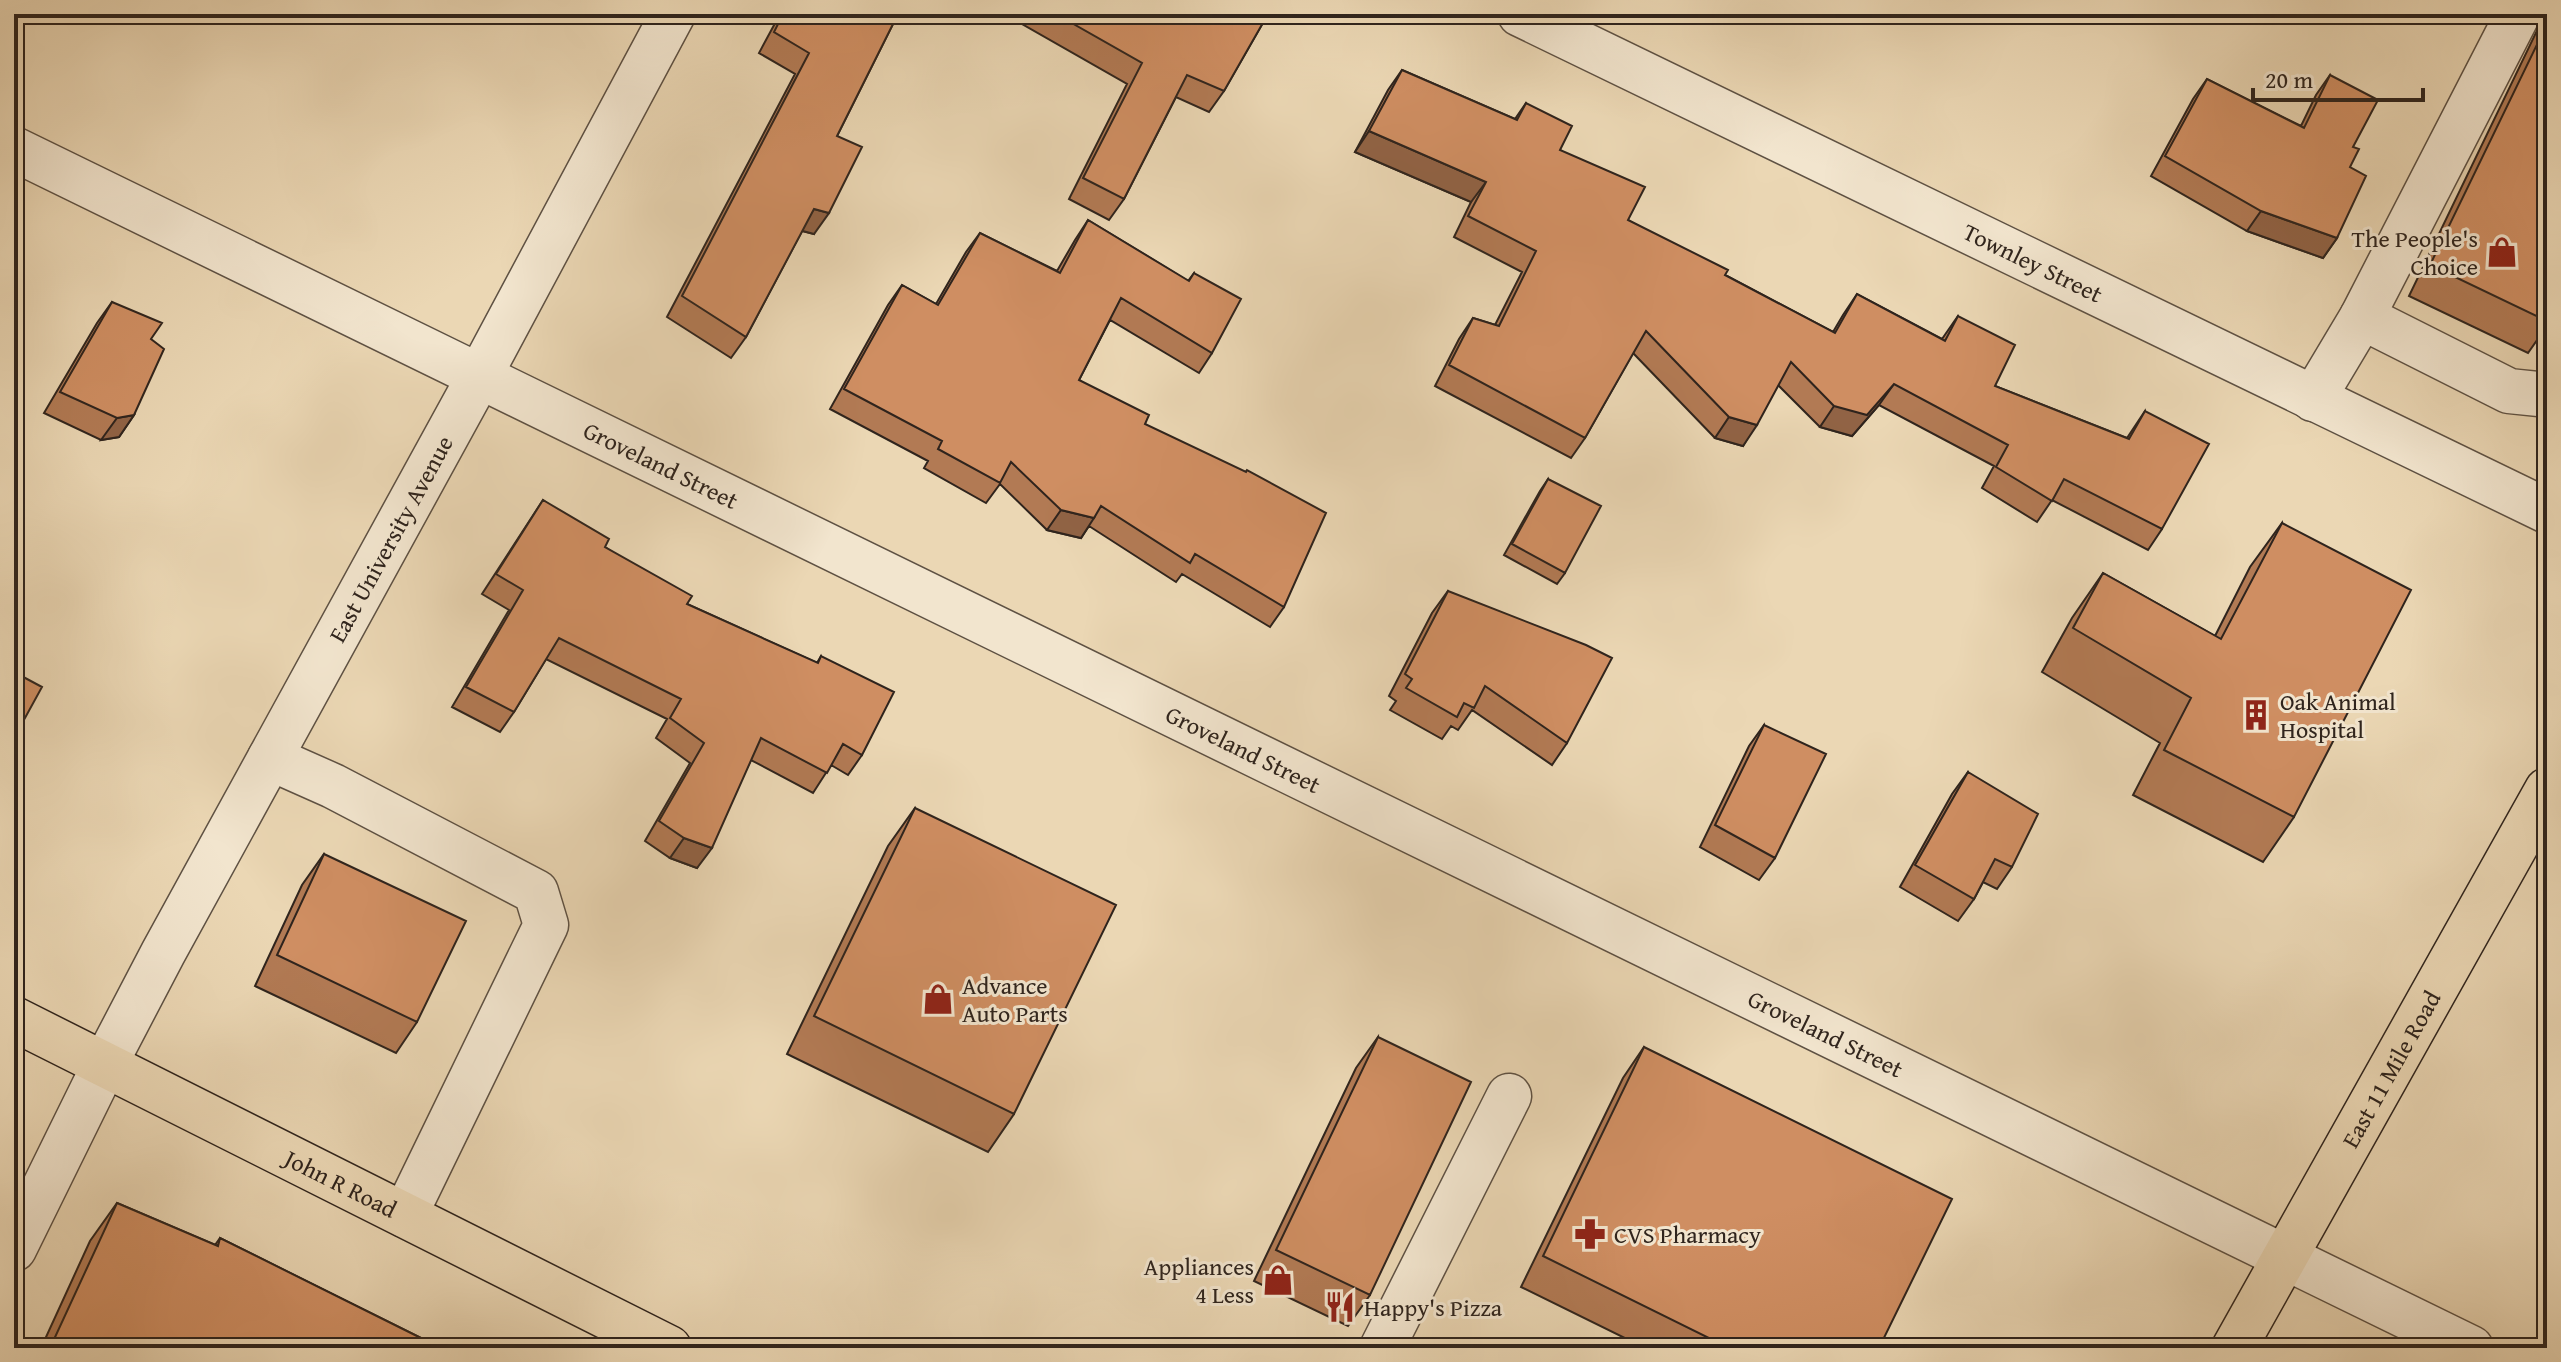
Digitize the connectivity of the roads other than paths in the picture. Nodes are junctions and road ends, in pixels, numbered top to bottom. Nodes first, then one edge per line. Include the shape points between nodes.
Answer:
1 (673, 14) edge
2 (1520, 14) edge
3 (2518, 14) edge
4 (14, 149) edge
5 (2362, 317) junction
6 (480, 375) junction
7 (2547, 395) edge
8 (2313, 399) junction
9 (2547, 511) edge
10 (270, 758) junction
11 (2547, 790) edge
12 (14, 1019) edge
13 (105, 1064) junction
14 (1509, 1096) dead end
15 (405, 1215) junction
16 (14, 1249) edge
17 (2287, 1257) junction
18 (669, 1348) edge
19 (1382, 1348) edge
20 (2234, 1348) edge
21 (2471, 1348) edge

1 - 6 street, East University Avenue
2 - 8 street, Townley Street
3 - 5 street
4 - 6 street, Groveland Street
5 - 7 street via 2509,391
5 - 8 street
6 - 10 street, East University Avenue
6 - 17 street, Groveland Street
8 - 9 street, Townley Street
10 - 13 street, East University Avenue
10 - 15 street via 536,892 546,925
11 - 17 main road, East 11 Mile Road
12 - 13 main road, John R Road
13 - 15 main road, John R Road
13 - 16 street, East University Avenue
14 - 19 street
15 - 18 main road, John R Road
17 - 20 main road, East 11 Mile Road
17 - 21 street, Groveland Street

